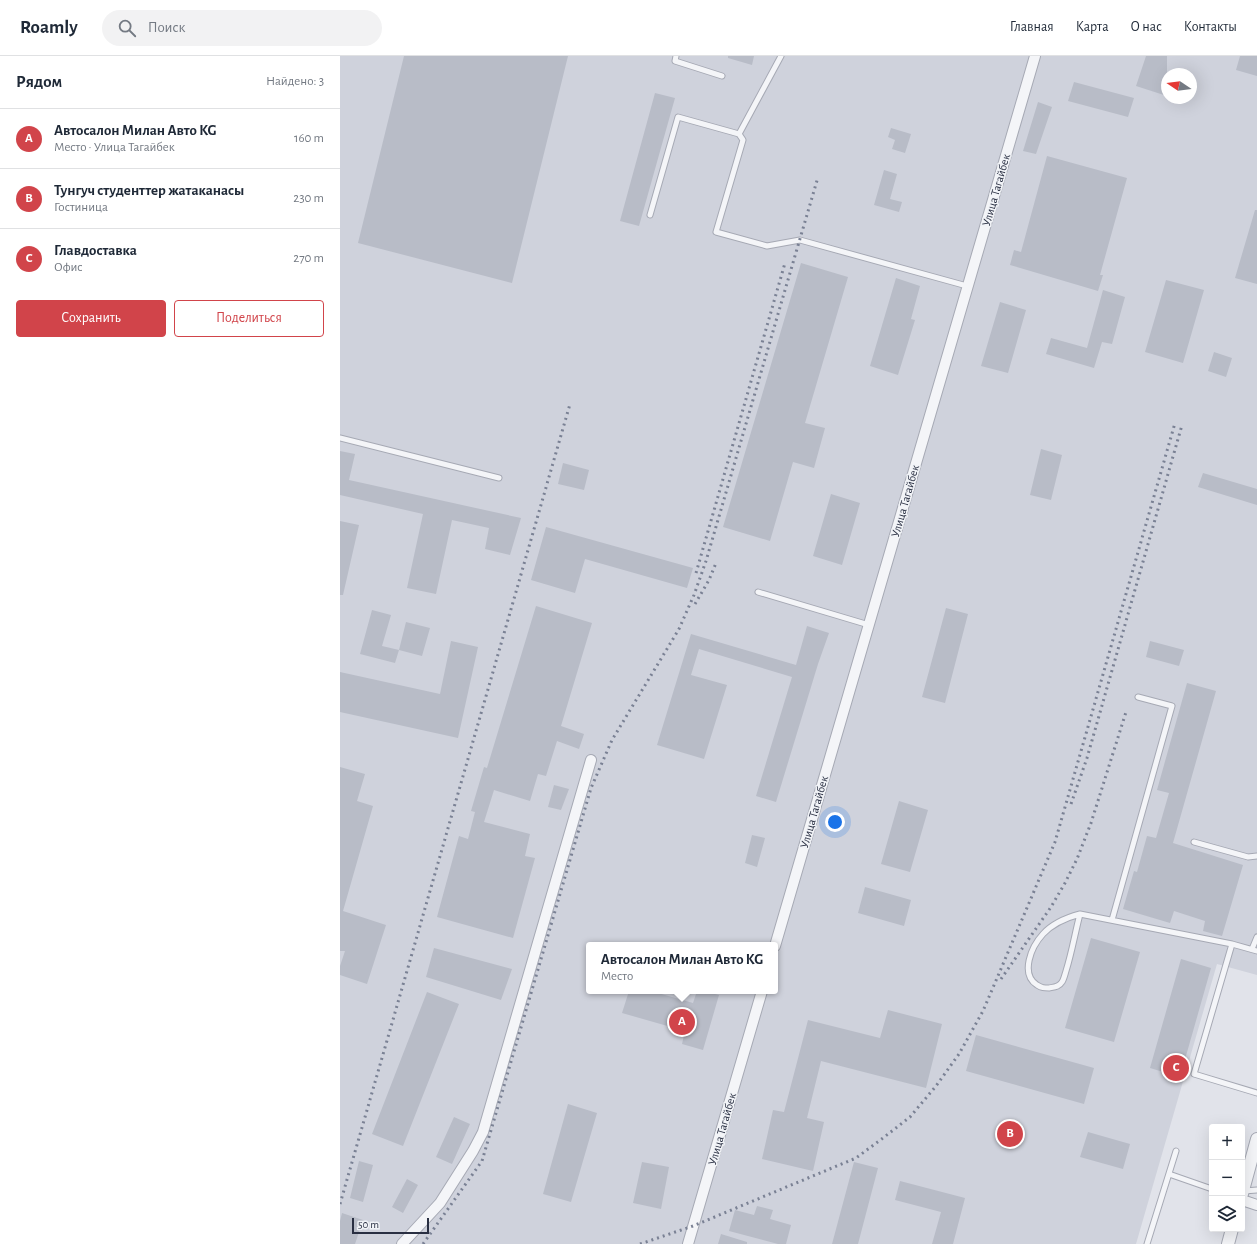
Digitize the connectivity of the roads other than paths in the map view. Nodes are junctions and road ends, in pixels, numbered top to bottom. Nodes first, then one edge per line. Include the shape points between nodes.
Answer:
1 (676, 56) edge
2 (781, 56) edge
3 (1035, 56) edge
4 (722, 76) dead end
5 (739, 134) junction
6 (650, 215) dead end
7 (967, 286) junction
8 (340, 438) edge
9 (499, 478) dead end
10 (758, 592) dead end
11 (869, 625) junction
12 (1138, 698) dead end
13 (591, 760) dead end
14 (1194, 842) dead end
15 (1257, 856) edge
16 (1080, 914) junction
17 (1112, 920) junction
18 (1257, 937) edge
19 (776, 942) edge
20 (1232, 944) junction
21 (1254, 950) edge
22 (761, 994) edge
23 (1257, 1092) edge
24 (1257, 1140) edge
25 (1176, 1151) dead end
26 (1169, 1174) junction
27 (1245, 1184) edge
28 (1209, 1188) edge
29 (1257, 1190) edge
30 (1245, 1194) edge
31 (1244, 1196) edge
32 (1257, 1205) edge
33 (1231, 1232) edge
34 (402, 1244) edge
35 (688, 1244) edge
36 (1147, 1244) edge
37 (1228, 1244) edge

1 - 4 lane via 675,61
2 - 5 lane
3 - 7 street, Улица Тагайбек
5 - 6 lane via 678,117
5 - 7 lane via 743,140 716,232 767,246 800,240
7 - 11 street, Улица Тагайбек
8 - 9 lane
10 - 11 lane
11 - 19 street, Улица Тагайбек
12 - 17 lane via 1172,706
13 - 34 street via 483,1132 440,1203
14 - 15 lane via 1248,857
16 - 16 lane via 1063,982 1056,987 1042,988 1031,981 1028,970 1036,944 1043,934 1062,919
16 - 17 lane
17 - 20 lane
18 - 21 lane
20 - 21 lane
20 - 23 lane via 1194,1074
22 - 35 street, Улица Тагайбек
24 - 27 street
25 - 26 lane
26 - 28 lane
26 - 36 lane
29 - 30 lane
31 - 32 street
33 - 37 street

